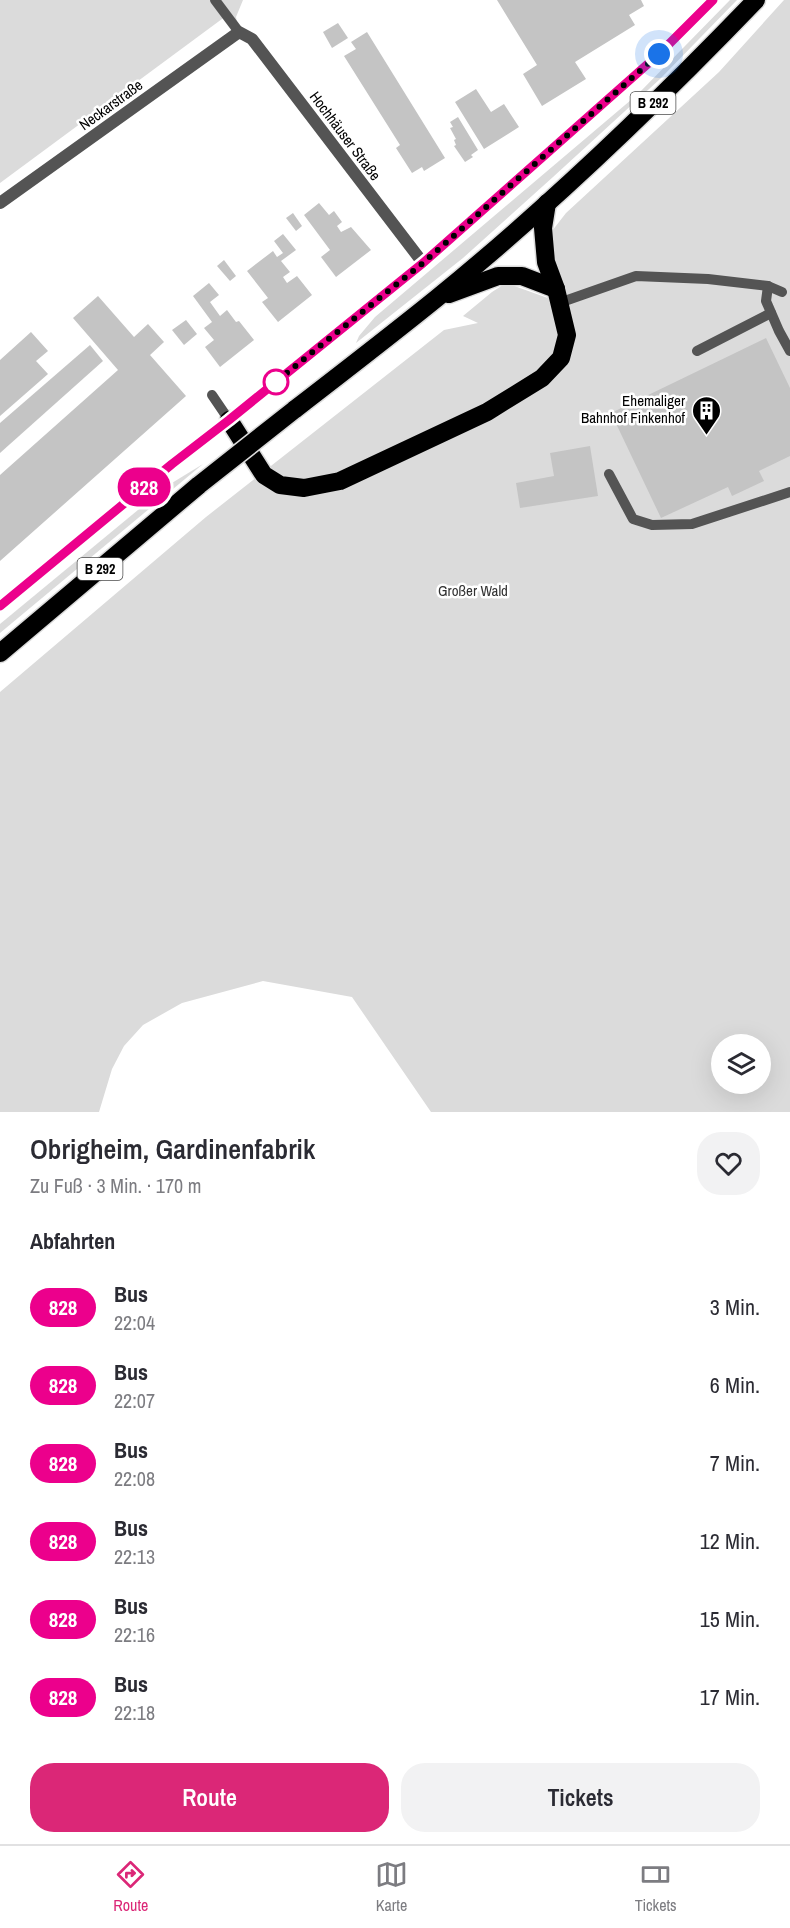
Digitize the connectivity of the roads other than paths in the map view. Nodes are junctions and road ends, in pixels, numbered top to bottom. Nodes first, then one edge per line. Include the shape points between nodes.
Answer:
1 (215, 0) edge
2 (713, 0) edge
3 (756, 0) edge
4 (238, 32) junction
5 (0, 203) edge
6 (547, 203) junction
7 (423, 263) junction
8 (768, 286) junction
9 (783, 292) dead end
10 (557, 296) junction
11 (437, 298) junction
12 (771, 313) junction
13 (697, 351) dead end
14 (790, 351) edge
15 (212, 395) dead end
16 (229, 420) junction
17 (609, 474) dead end
18 (790, 492) edge
19 (0, 606) edge
20 (0, 653) edge

1 - 4 lane
2 - 7 street via 651,62
3 - 6 highway, B 292 via 704,55
4 - 5 street, Neckarstraße
4 - 7 street, Hochhäuser Straße via 252,39
6 - 10 highway via 543,245
6 - 11 highway, B 292
7 - 16 street
8 - 9 lane
8 - 10 lane via 636,276
8 - 12 lane via 766,301
10 - 11 highway via 522,276 498,276
10 - 16 highway via 567,335 561,358 542,378 487,412 340,481 304,488 280,485 264,475
11 - 20 highway, B 292, bridge via 199,485
12 - 13 lane
12 - 14 lane
15 - 16 lane
16 - 19 street
17 - 18 lane via 633,519 652,525 692,524

